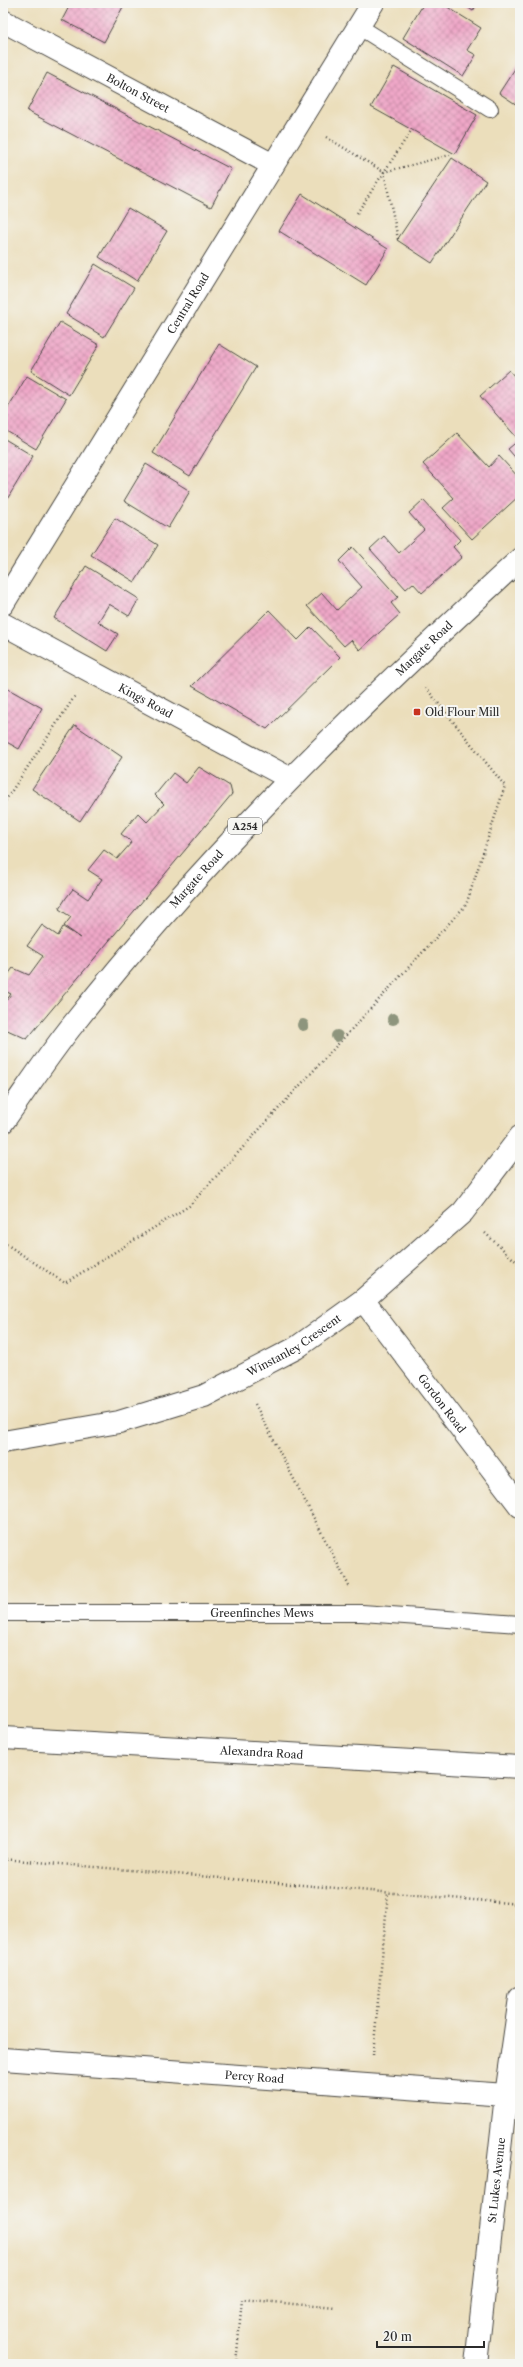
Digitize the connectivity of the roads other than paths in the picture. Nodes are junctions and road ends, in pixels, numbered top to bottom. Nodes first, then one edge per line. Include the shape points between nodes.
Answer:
1 (373, 3) edge
2 (3, 21) edge
3 (358, 26) junction
4 (490, 109) dead end
5 (273, 165) junction
6 (520, 559) edge
7 (3, 604) edge
8 (3, 624) edge
9 (289, 778) junction
10 (3, 1122) edge
11 (520, 1137) edge
12 (363, 1300) junction
13 (3, 1442) edge
14 (520, 1506) edge
15 (3, 1613) edge
16 (520, 1624) edge
17 (3, 1738) edge
18 (520, 1768) edge
19 (520, 1998) edge
20 (3, 2059) edge
21 (506, 2095) junction
22 (476, 2364) edge

1 - 3 street, Central Road
2 - 5 street, Bolton Street
3 - 4 lane
3 - 5 street, Central Road
5 - 7 street, Central Road
6 - 9 street, Margate Road / A254 via 406,663
8 - 9 street, Kings Road
9 - 10 street, Margate Road / A254 via 172,906 79,1016
11 - 12 street, Winstanley Crescent via 463,1212
12 - 13 street, Winstanley Crescent via 296,1348 204,1396 119,1422
12 - 14 street, Gordon Road
15 - 16 lane, Greenfinches Mews via 362,1613
17 - 18 street, Alexandra Road
19 - 21 street, St Lukes Avenue
20 - 21 street, Percy Road
21 - 22 street, St Lukes Avenue

